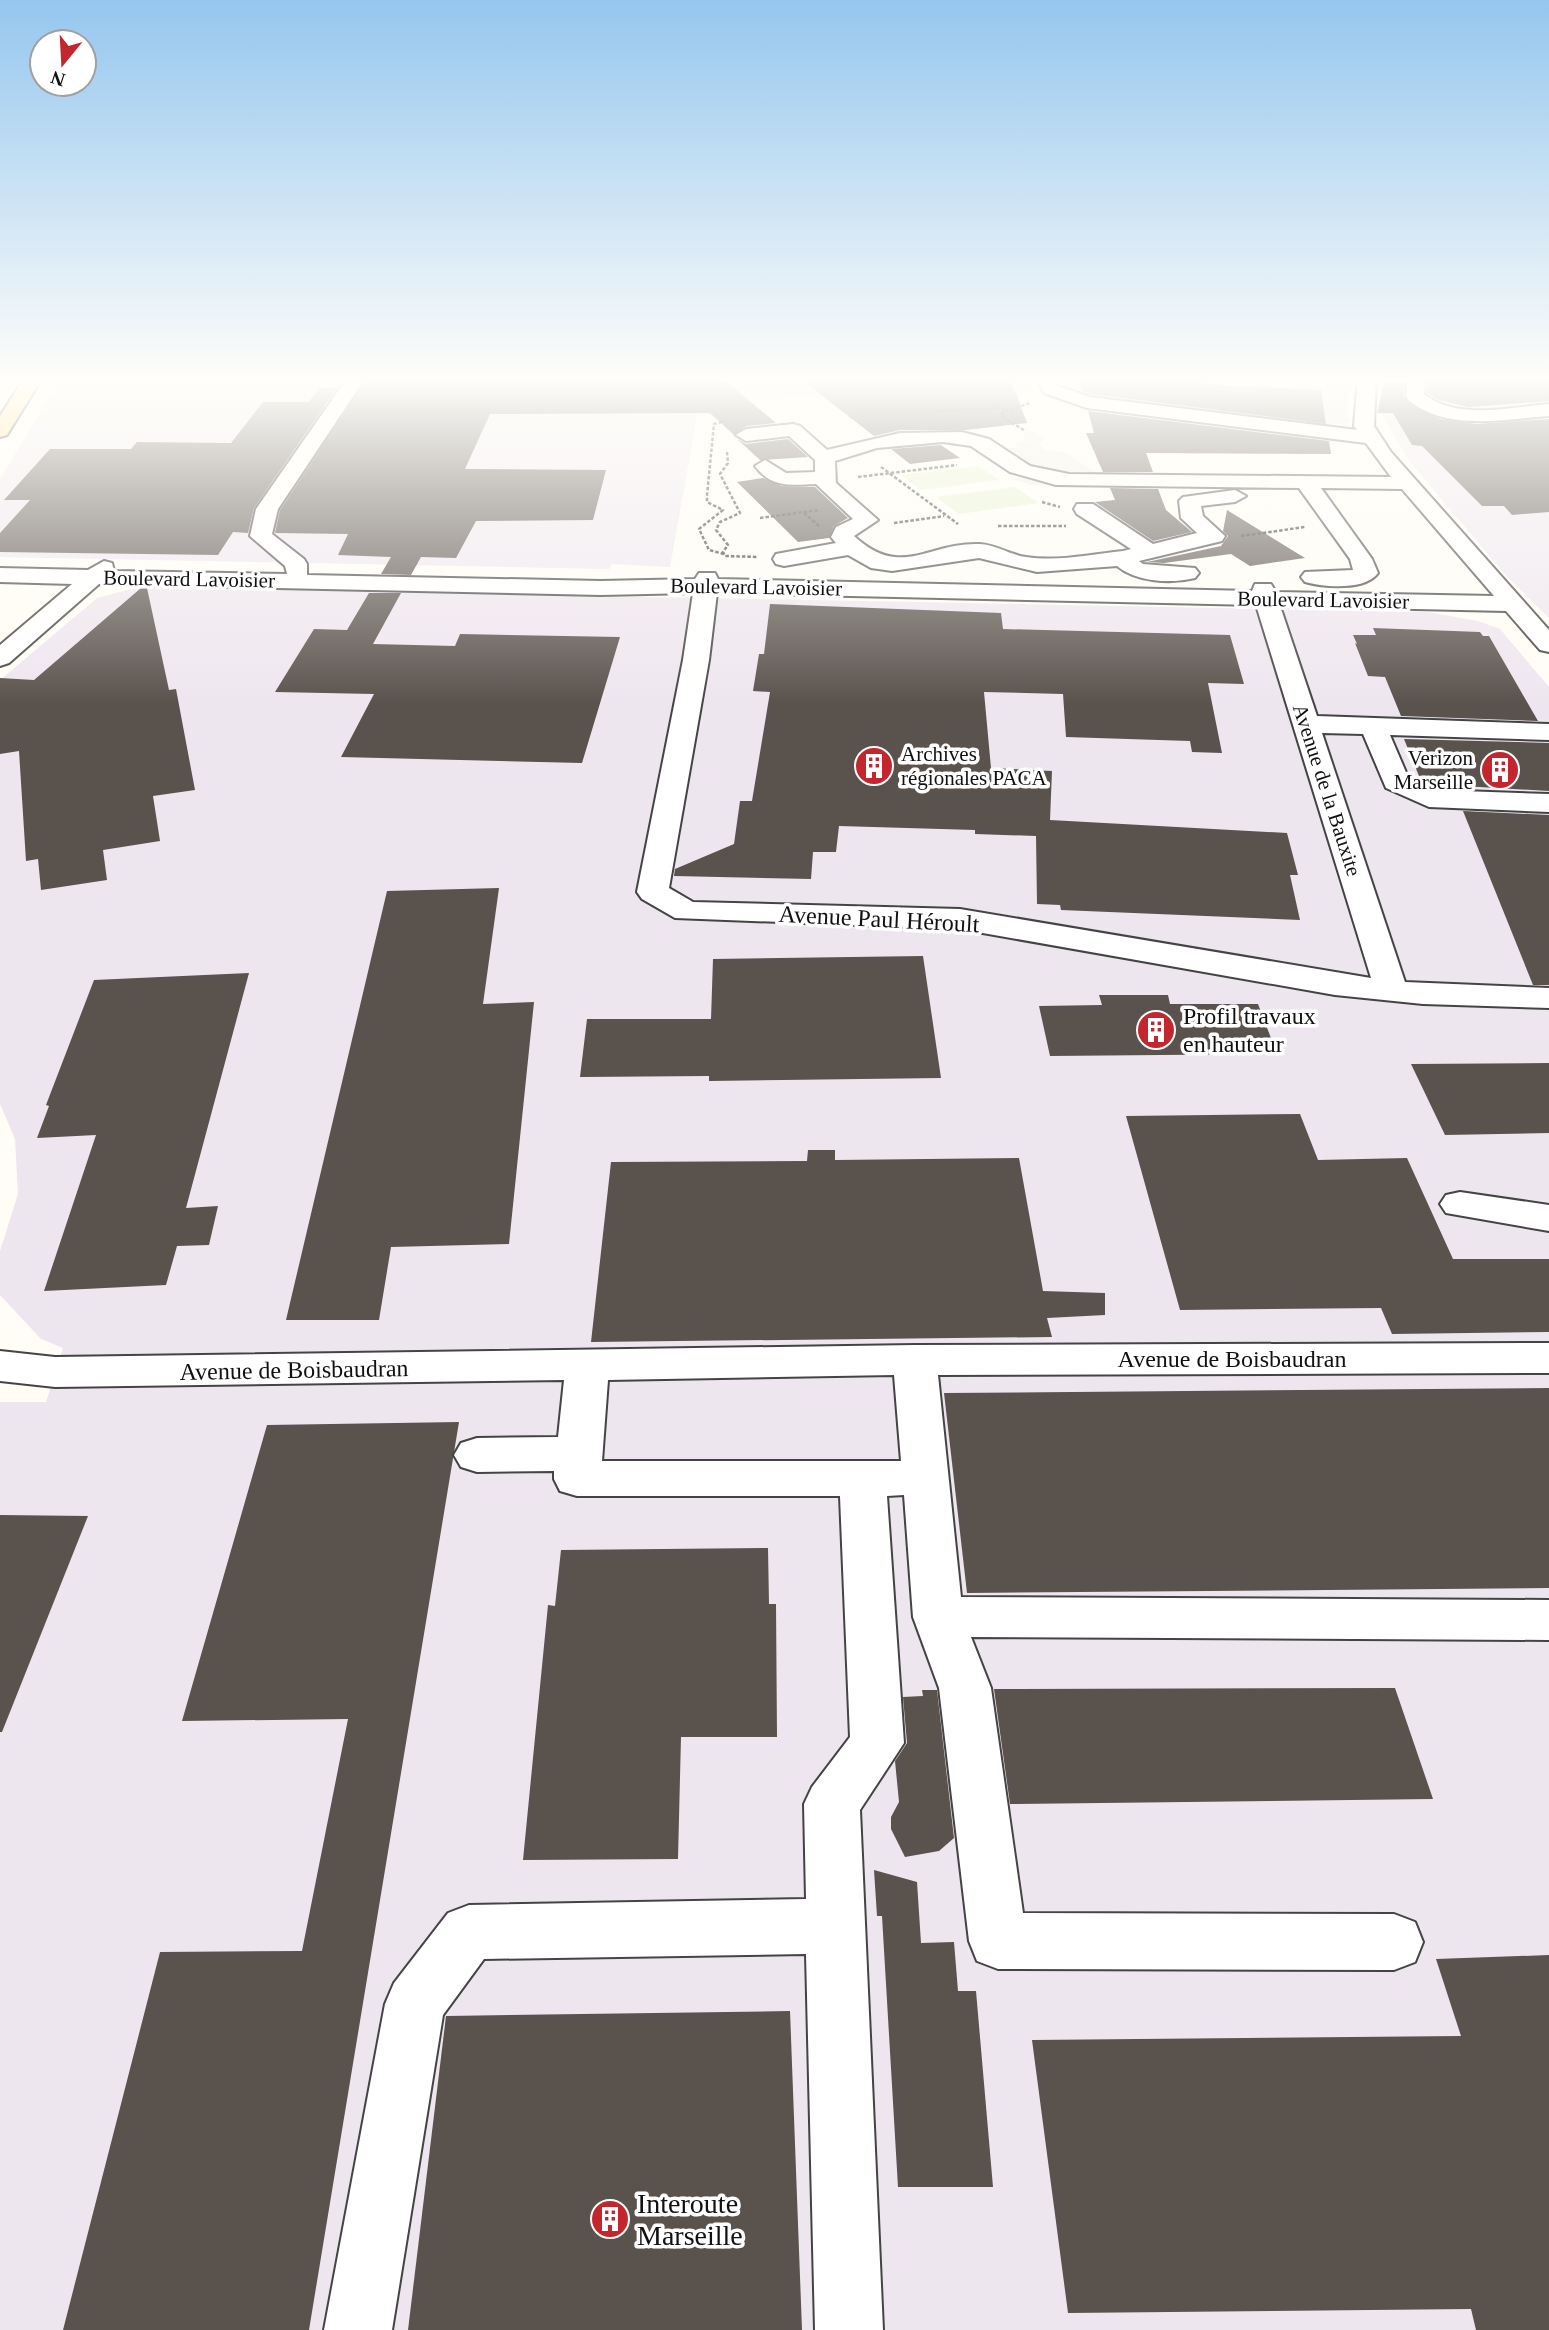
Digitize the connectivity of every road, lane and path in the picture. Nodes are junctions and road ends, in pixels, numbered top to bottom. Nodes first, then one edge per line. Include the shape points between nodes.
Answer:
1 (283, 486) edge
2 (708, 486) edge
3 (725, 486) edge
4 (835, 486) edge
5 (904, 486) edge
6 (1180, 486) edge
7 (1260, 486) edge
8 (1354, 486) edge
9 (1409, 486) edge
10 (1310, 488) junction
11 (1190, 501) junction
12 (851, 506) junction
13 (1085, 509) dead end
14 (760, 518) dead end
15 (1105, 522) junction
16 (966, 525) dead end
17 (989, 526) dead end
18 (1340, 531) junction
19 (1214, 537) junction
20 (854, 547) junction
21 (1147, 550) junction
22 (1122, 558) junction
23 (784, 559) joint
24 (0, 565) edge
25 (297, 572) junction
26 (100, 573) junction
27 (713, 573) junction
28 (1204, 574) dead end
29 (0, 575) edge
30 (1271, 583) junction
31 (1508, 600) junction
32 (1549, 604) edge
33 (1549, 645) edge
34 (0, 658) edge
35 (1306, 724) junction
36 (1373, 726) junction
37 (1549, 732) edge
38 (1549, 803) edge
39 (1391, 990) junction
40 (1549, 998) edge
41 (1460, 1203) dead end
42 (1549, 1218) edge
43 (1549, 1358) edge
44 (915, 1360) junction
45 (0, 1366) edge
46 (587, 1366) junction
47 (579, 1454) junction
48 (477, 1455) dead end
49 (863, 1478) junction
50 (926, 1478) junction
51 (938, 1617) junction
52 (1549, 1620) edge
53 (835, 1926) junction
54 (1394, 1942) dead end
55 (358, 2330) edge
56 (849, 2330) edge

1 - 25 street via 267,509 261,536 296,564
2 - 27 path via 707,502 723,510 699,529
3 - 27 path via 740,513 720,522 716,530 728,545
4 - 12 street
5 - 16 path via 954,524
6 - 11 street
7 - 10 street
8 - 10 street
9 - 31 street
10 - 11 street
10 - 18 street
11 - 19 street via 1192,518
12 - 14 path
12 - 20 street via 867,520 844,532 842,537
13 - 15 street
15 - 17 path via 1043,528
15 - 21 street
18 - 19 path via 1307,527
18 - 30 street via 1366,573 1352,578
19 - 21 street
20 - 22 street via 881,563 916,562 981,550 1004,560 1062,567
20 - 23 street
21 - 22 street
22 - 28 street via 1137,571
23 - 27 path
24 - 26 street, Boulevard Lavoisier
25 - 26 street, Boulevard Lavoisier
25 - 27 street, Boulevard Lavoisier via 599,579
26 - 27 street, Boulevard Lavoisier via 601,588
26 - 29 street, Boulevard Lavoisier
26 - 34 street
27 - 30 street, Boulevard Lavoisier
27 - 39 street, Avenue Paul Héroult via 653,892 686,911 960,919 1335,985
30 - 31 street, Boulevard Lavoisier
30 - 35 street, Avenue de la Bauxite
31 - 32 street, Boulevard Lavoisier
31 - 33 street
35 - 36 street
35 - 39 street, Avenue de la Bauxite
36 - 37 street
36 - 38 street via 1396,782 1429,798
39 - 40 street, Avenue Paul Héroult
41 - 42 street
43 - 44 street, Avenue de Boisbaudran
44 - 46 street, Avenue de Boisbaudran
44 - 50 street
45 - 46 street, Avenue de Boisbaudran via 55,1372
46 - 47 street
47 - 48 street
47 - 49 street via 577,1479
49 - 50 street
49 - 53 street via 877,1743 832,1804
50 - 51 street
51 - 52 street
51 - 54 street via 965,1688 998,1941
53 - 55 street via 469,1932 415,2004
53 - 56 street

